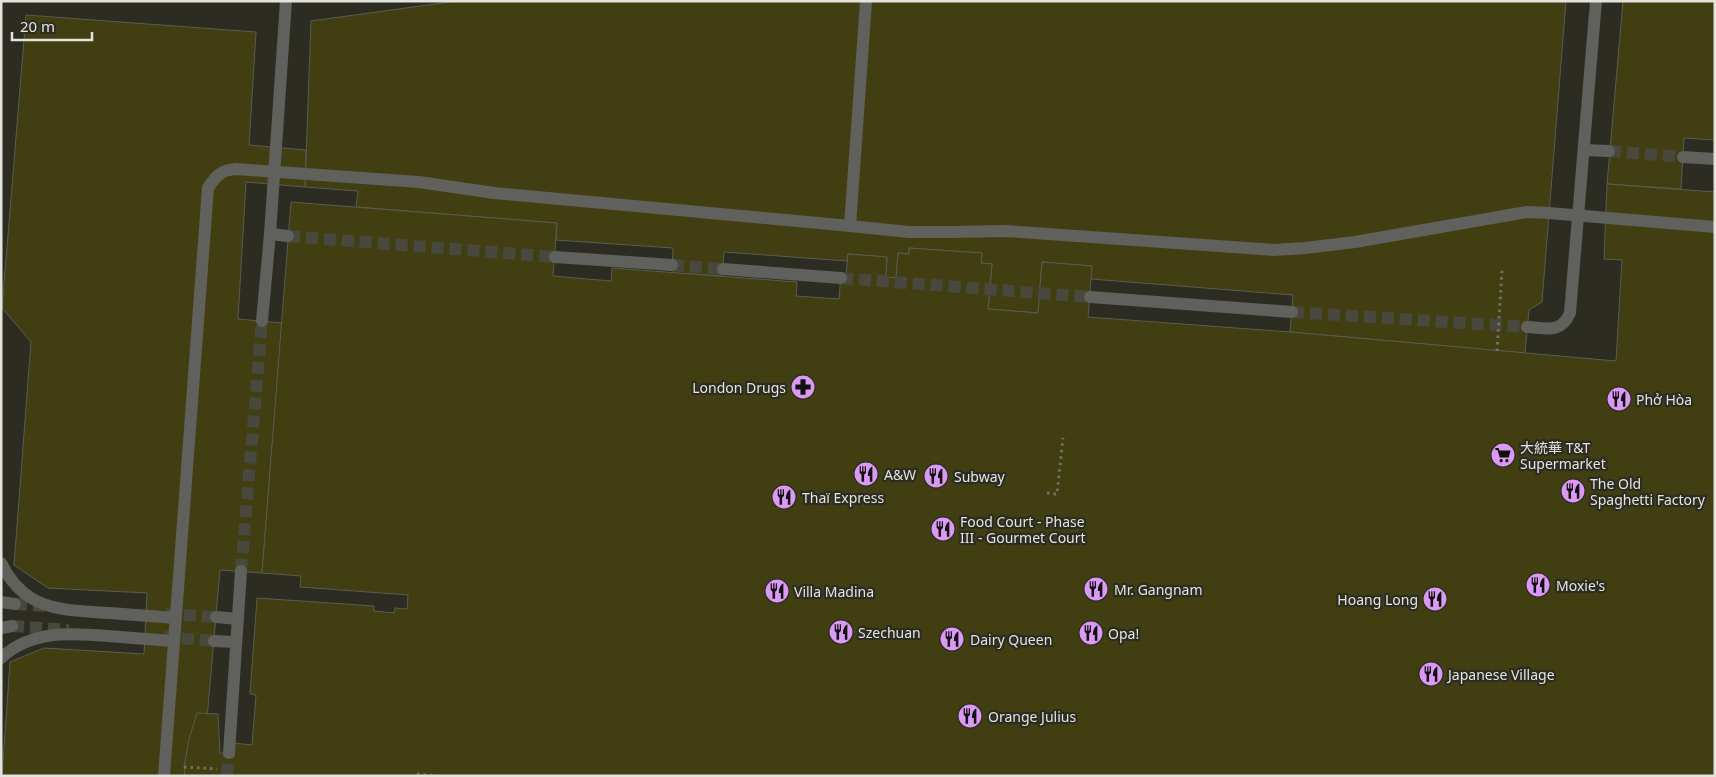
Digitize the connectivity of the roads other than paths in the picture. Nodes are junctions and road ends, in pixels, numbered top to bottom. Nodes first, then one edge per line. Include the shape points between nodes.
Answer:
1 (286, 1) edge
2 (866, 1) edge
3 (1596, 1) edge
4 (1584, 150) junction
5 (1610, 151) tunnel mouth
6 (1683, 157) tunnel mouth
7 (1715, 159) edge
8 (850, 226) junction
9 (1715, 227) edge
10 (270, 234) junction
11 (288, 236) tunnel mouth
12 (555, 257) tunnel mouth
13 (672, 265) tunnel mouth
14 (723, 269) tunnel mouth
15 (840, 278) tunnel mouth
16 (1090, 297) tunnel mouth
17 (1292, 312) tunnel mouth
18 (262, 321) tunnel mouth
19 (1527, 327) tunnel mouth
20 (1, 563) edge
21 (241, 571) tunnel mouth
22 (1, 602) edge
23 (15, 604) tunnel mouth
24 (216, 617) tunnel mouth
25 (175, 618) junction
26 (238, 619) junction
27 (173, 641) junction
28 (214, 641) tunnel mouth
29 (236, 642) junction
30 (1, 658) edge
31 (229, 754) tunnel mouth
32 (164, 776) edge

1 - 10 lane
2 - 8 lane
3 - 4 lane
4 - 5 lane
4 - 19 lane via 1570,313 1560,327
6 - 7 lane
8 - 9 lane via 918,232 1006,231 1274,250 1355,242 1527,212
8 - 25 lane via 504,194 419,182 248,170 227,170 218,174 208,188
10 - 11 lane
10 - 18 lane
12 - 13 lane
14 - 15 lane
16 - 17 lane
20 - 25 lane via 17,587 46,605
21 - 26 lane
22 - 23 lane
24 - 26 lane
25 - 27 lane
26 - 29 lane
27 - 30 lane via 53,634 22,644
27 - 32 lane
28 - 29 lane
29 - 31 lane

